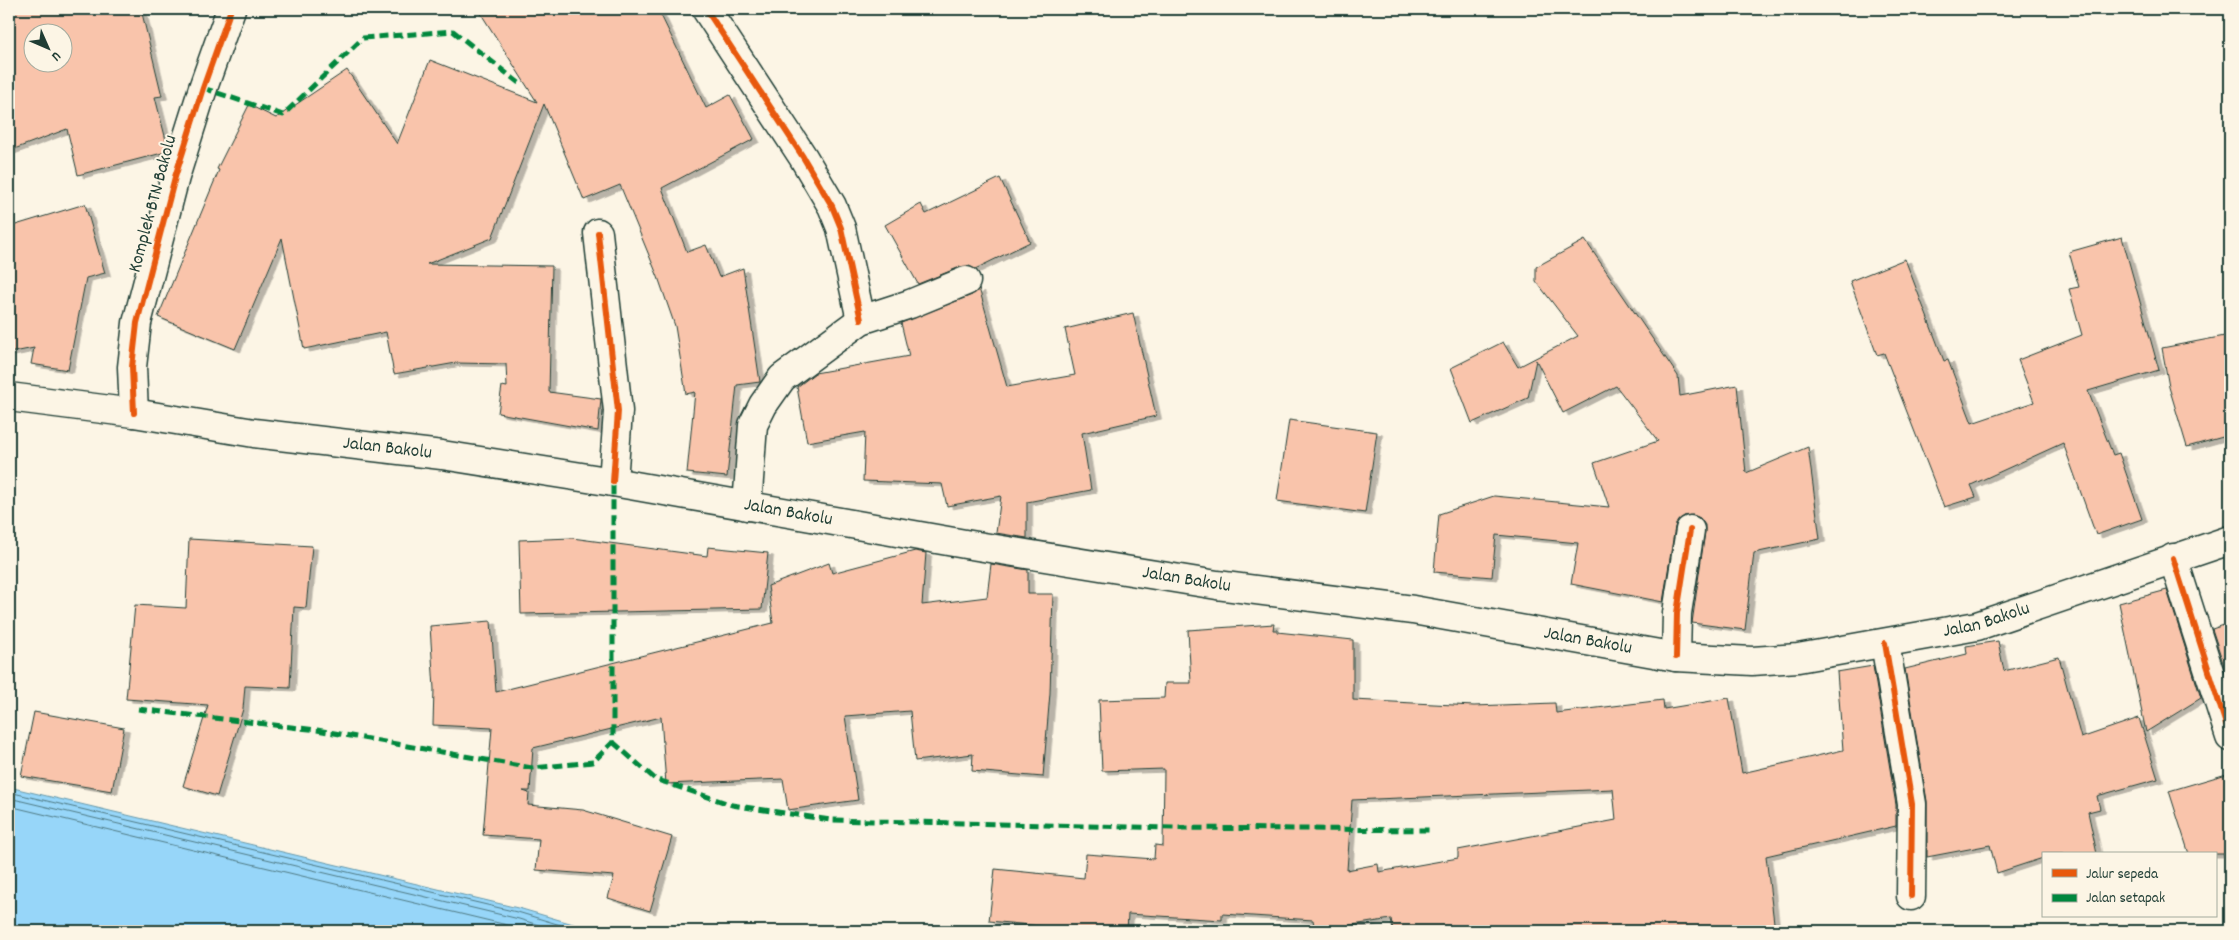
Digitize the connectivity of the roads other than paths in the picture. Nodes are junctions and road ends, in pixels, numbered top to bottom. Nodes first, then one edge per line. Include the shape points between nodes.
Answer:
1 (231, 9) edge
2 (706, 9) edge
3 (598, 233) dead end
4 (966, 281) dead end
5 (861, 320) junction
6 (9, 397) edge
7 (134, 413) junction
8 (613, 482) junction
9 (747, 506) junction
10 (1690, 530) dead end
11 (2230, 540) edge
12 (2173, 558) junction
13 (1676, 636) junction
14 (1885, 642) junction
15 (2230, 737) edge
16 (1911, 896) dead end

1 - 7 main road, Komplek BTN Bakolu via 175,176 137,323 132,367
2 - 5 main road via 832,206 841,228
3 - 8 main road via 618,412
4 - 5 main road
5 - 9 main road via 782,378 763,405 753,425
6 - 7 main road, Jalan Bakolu
7 - 8 main road, Jalan Bakolu via 254,433 442,456
8 - 9 main road, Jalan Bakolu
9 - 13 main road, Jalan Bakolu via 1217,585 1413,610
10 - 13 main road
11 - 12 main road, Jalan Bakolu
12 - 14 main road, Jalan Bakolu via 1977,626
12 - 15 main road
13 - 14 main road, Jalan Bakolu via 1752,661 1798,658
14 - 16 main road via 1912,804

